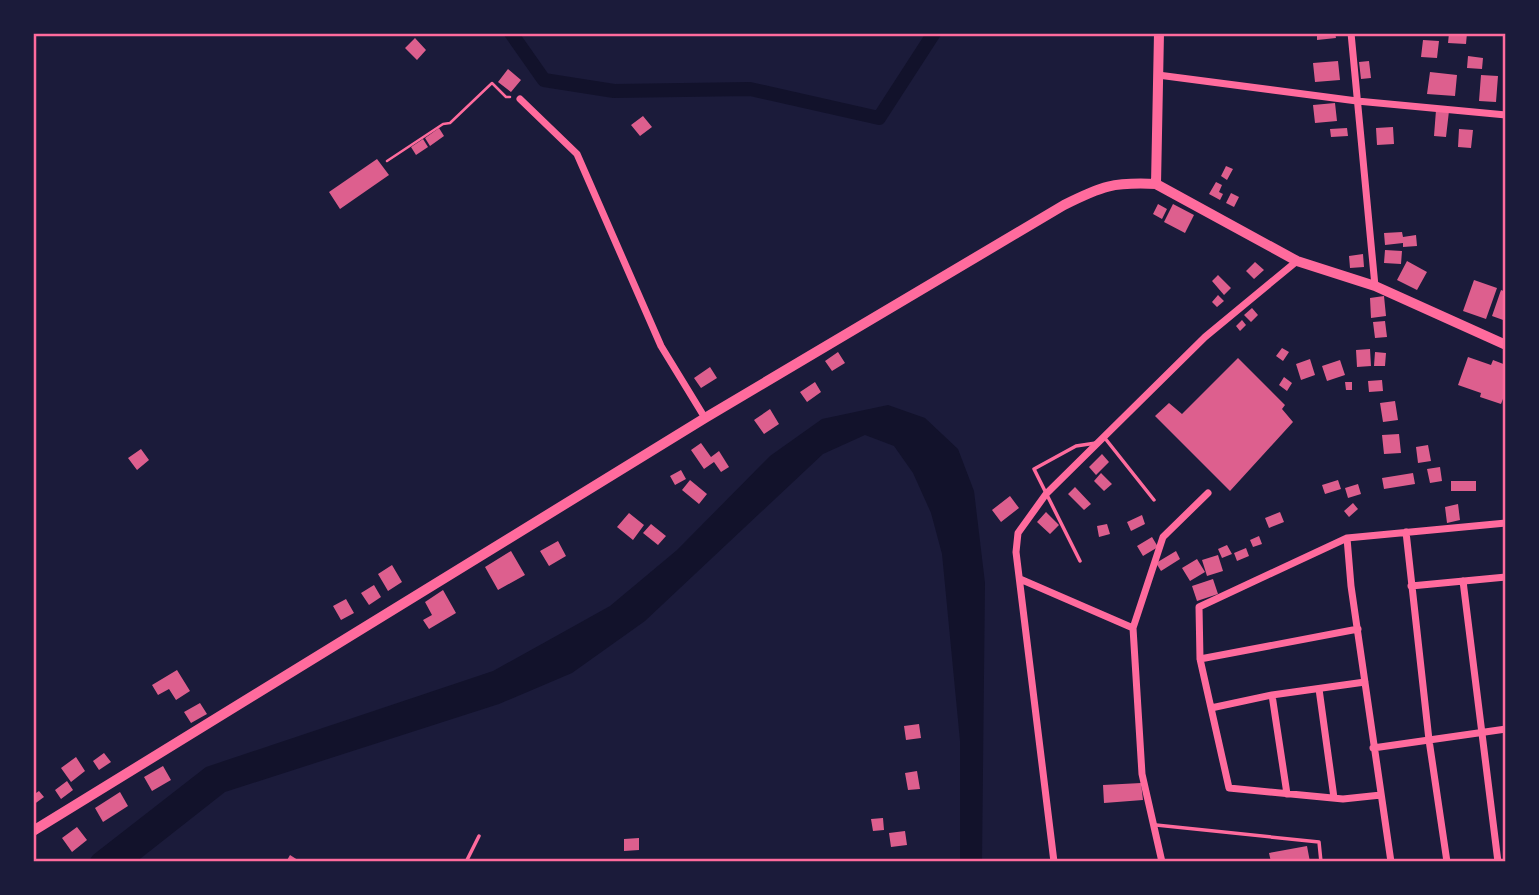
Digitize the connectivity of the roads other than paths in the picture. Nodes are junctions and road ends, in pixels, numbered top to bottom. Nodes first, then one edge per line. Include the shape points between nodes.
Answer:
1 (1159, 33) edge
2 (1351, 33) edge
3 (1158, 75) junction
4 (520, 100) road end
5 (1357, 101) junction
6 (1506, 115) edge
7 (1156, 184) junction
8 (1297, 261) junction
9 (1375, 286) junction
10 (1506, 345) edge
11 (705, 418) junction
12 (1101, 440) junction
13 (1209, 493) dead end
14 (1046, 494) junction
15 (1154, 500) dead end
16 (1506, 523) edge
17 (1406, 532) junction
18 (1347, 538) junction
19 (1080, 561) dead end
20 (1506, 577) edge
21 (1020, 579) junction
22 (1463, 581) junction
23 (1411, 586) junction
24 (1133, 628) junction
25 (1358, 629) junction
26 (1200, 659) junction
27 (1365, 682) junction
28 (1319, 688) junction
29 (1272, 695) junction
30 (1211, 708) junction
31 (1506, 729) edge
32 (1480, 732) junction
33 (1429, 740) junction
34 (1373, 748) junction
35 (1287, 794) junction
36 (1381, 794) junction
37 (1334, 798) junction
38 (1154, 825) junction
39 (33, 831) edge
40 (479, 836) dead end
41 (466, 862) edge
42 (1054, 862) edge
43 (1162, 862) edge
44 (1321, 862) edge
45 (1391, 862) edge
46 (1447, 862) edge
47 (1498, 862) edge

1 - 3 street
2 - 5 street
3 - 5 street
3 - 7 street
4 - 11 street via 577,154 661,346
5 - 6 street
5 - 9 street
7 - 8 street
7 - 11 street via 1103,186 1064,205
8 - 9 street
8 - 12 street via 1205,337
9 - 10 street
11 - 39 street
12 - 14 street
12 - 14 lane via 1076,446 1034,469
12 - 15 lane
13 - 24 street via 1163,537
14 - 19 lane
14 - 21 street via 1018,533
16 - 17 street
17 - 18 street
17 - 23 street
18 - 25 street
18 - 26 street via 1199,607
20 - 22 street
21 - 24 street
21 - 42 street
22 - 23 street
22 - 32 street
23 - 33 street
24 - 38 street via 1142,774
25 - 26 street
25 - 27 street
26 - 30 street
27 - 28 street
27 - 34 street
28 - 29 street
28 - 37 street
29 - 30 street
29 - 35 street
30 - 35 street via 1229,789
31 - 32 street
32 - 33 street
32 - 47 street
33 - 34 street
33 - 46 street
34 - 36 street
35 - 37 street
36 - 37 street
36 - 45 street
38 - 43 street
38 - 44 lane via 1319,842
40 - 41 lane

